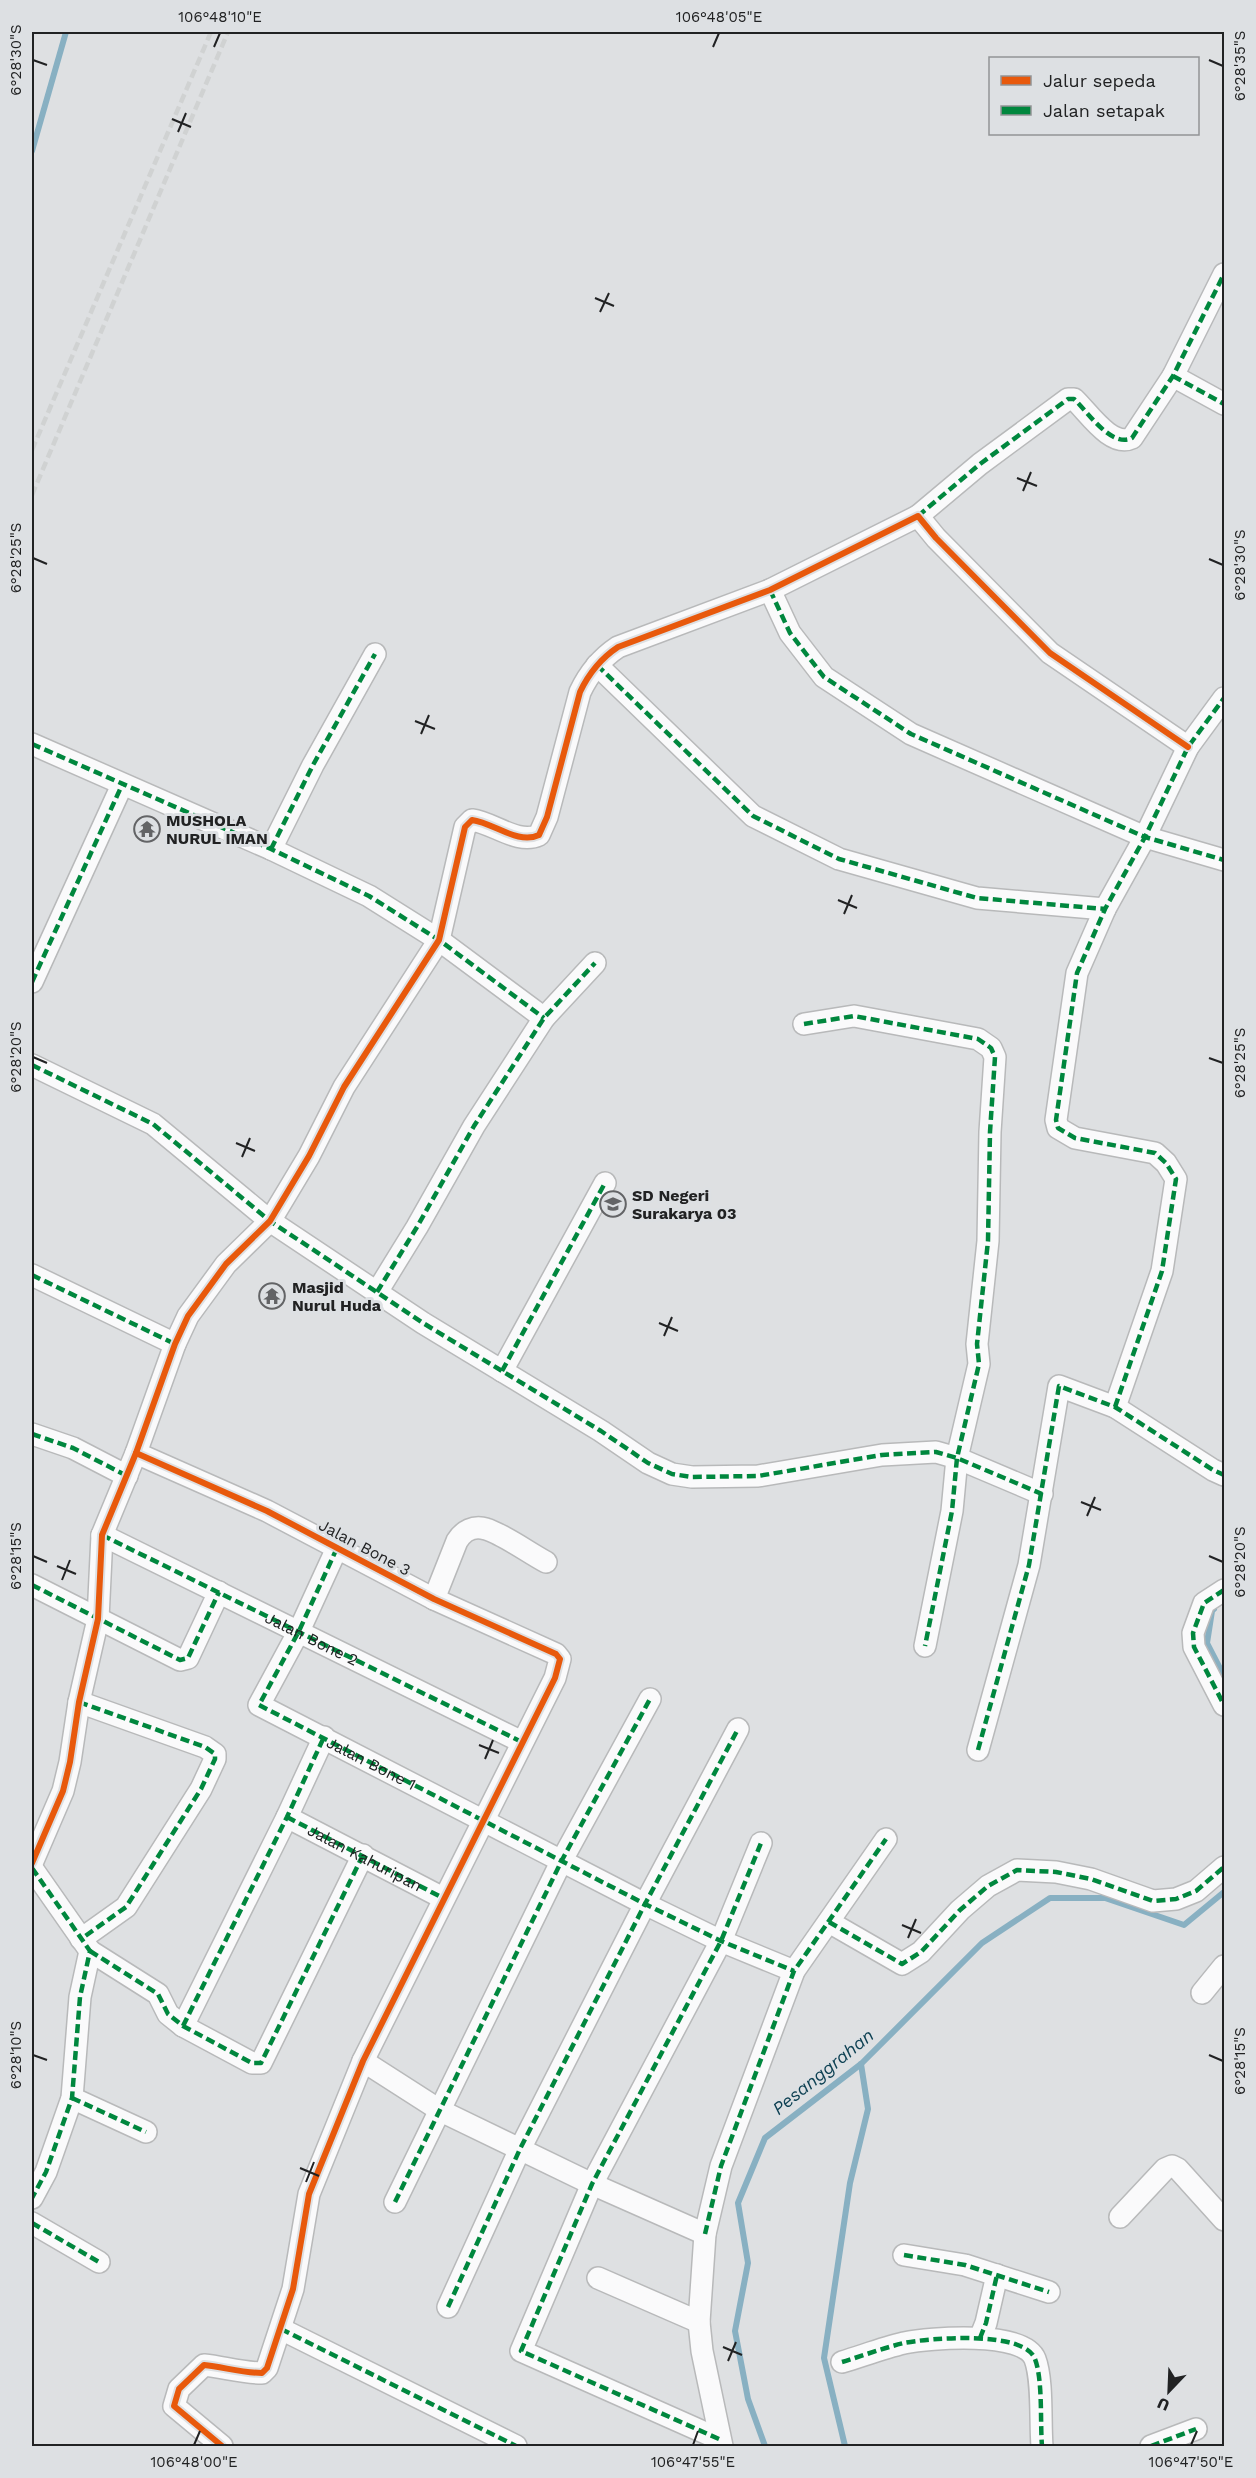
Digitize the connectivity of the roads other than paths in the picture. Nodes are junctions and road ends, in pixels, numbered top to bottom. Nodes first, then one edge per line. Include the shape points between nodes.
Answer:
1 (1224, 274) edge
2 (1173, 376) junction
3 (1224, 404) edge
4 (918, 516) junction
5 (770, 590) junction
6 (375, 654) dead end
7 (597, 665) junction
8 (1224, 698) edge
9 (32, 744) edge
10 (1188, 747) junction
11 (122, 784) junction
12 (1145, 837) junction
13 (271, 849) junction
14 (1224, 860) edge
15 (1105, 909) junction
16 (439, 940) junction
17 (595, 963) dead end
18 (32, 982) edge
19 (544, 1018) junction
20 (804, 1024) dead end
21 (33, 1068) edge
22 (605, 1183) dead end
23 (270, 1221) junction
24 (32, 1275) edge
25 (378, 1292) junction
26 (175, 1344) junction
27 (501, 1371) junction
28 (1115, 1407) junction
29 (32, 1434) edge
30 (136, 1453) junction
31 (957, 1458) junction
32 (1224, 1475) edge
33 (127, 1476) junction
34 (1042, 1494) junction
35 (102, 1534) junction
36 (337, 1548) junction
37 (546, 1562) dead end
38 (32, 1585) edge
39 (1224, 1590) edge
40 (219, 1592) junction
41 (434, 1599) junction
42 (98, 1619) junction
43 (299, 1631) junction
44 (925, 1646) dead end
45 (650, 1699) dead end
46 (79, 1702) junction
47 (1224, 1705) edge
48 (738, 1729) dead end
49 (324, 1737) junction
50 (522, 1742) junction
51 (978, 1750) dead end
52 (287, 1817) junction
53 (483, 1821) junction
54 (886, 1839) dead end
55 (761, 1844) dead end
56 (363, 1855) junction
57 (562, 1860) junction
58 (32, 1863) edge
59 (1224, 1867) edge
60 (32, 1869) edge
61 (443, 1898) junction
62 (645, 1904) junction
63 (829, 1922) junction
64 (721, 1941) junction
65 (85, 1945) junction
66 (1224, 1966) edge
67 (794, 1971) junction
68 (1202, 1993) dead end
69 (183, 2026) junction
70 (363, 2061) junction
71 (72, 2098) junction
72 (441, 2111) junction
73 (146, 2132) dead end
74 (520, 2149) junction
75 (592, 2184) junction
76 (32, 2198) edge
77 (395, 2202) dead end
78 (1120, 2217) dead end
79 (1224, 2220) edge
80 (32, 2223) edge
81 (705, 2234) junction
82 (904, 2255) dead end
83 (99, 2262) dead end
84 (997, 2275) junction
85 (598, 2278) dead end
86 (1049, 2292) dead end
87 (447, 2307) dead end
88 (699, 2322) junction
89 (281, 2329) junction
90 (980, 2338) junction
91 (842, 2362) dead end
92 (1196, 2429) dead end
93 (721, 2443) edge
94 (222, 2446) edge
95 (516, 2446) edge
96 (1042, 2446) edge
97 (1151, 2446) edge

1 - 2 street
2 - 3 street
2 - 4 street via 1132,438 1111,437 1074,399 1068,399
4 - 5 street
4 - 10 street via 1050,653
5 - 7 street via 618,647
5 - 12 street via 790,633 824,677 911,734
6 - 13 street
7 - 15 street via 753,816 839,859 977,898
7 - 16 street via 580,692 539,836 515,836 481,821 472,820 465,827
8 - 10 street
9 - 11 street
10 - 12 street
11 - 13 street
11 - 18 street
12 - 14 street
12 - 15 street
13 - 16 street via 369,896
15 - 28 street via 1077,973 1058,1128 1075,1138 1155,1153 1176,1179 1162,1271
16 - 19 street
16 - 23 street via 344,1087
17 - 19 street
19 - 25 street via 474,1126
20 - 31 street via 854,1016 978,1039 991,1048 995,1057 988,1242 977,1344 979,1364
21 - 23 street via 153,1124
22 - 27 street
23 - 25 street
23 - 26 street via 226,1264 188,1316
24 - 26 street
25 - 27 street
26 - 30 street
27 - 31 street via 672,1474 758,1476 917,1452
28 - 32 street
28 - 34 street via 1059,1386
29 - 33 street via 73,1448
30 - 33 street
30 - 36 street, Jalan Bone 3 via 267,1511
31 - 34 street
31 - 44 street via 952,1511
33 - 35 street
34 - 51 street via 1029,1565
35 - 40 street, Jalan Bone 2
35 - 42 street
36 - 41 street, Jalan Bone 3
36 - 43 street
37 - 41 street via 485,1528 472,1528 457,1541
38 - 42 street
39 - 47 street via 1204,1603 1193,1633 1194,1647
40 - 42 street via 184,1660
40 - 43 street, Jalan Bone 2
41 - 50 street, Jalan Bone 3 via 561,1659
42 - 46 street
43 - 49 street, Jalan Bone 1 via 259,1705
43 - 50 street, Jalan Bone 2
45 - 57 street
46 - 58 street via 63,1791
46 - 65 street via 205,1747 215,1759 201,1789 126,1907
48 - 62 street
49 - 52 street
49 - 53 street, Jalan Bone 1
50 - 53 street
52 - 56 street, Jalan Kahuripan
52 - 69 street
53 - 57 street, Jalan Bone 1
53 - 61 street
54 - 63 street
55 - 64 street
56 - 61 street, Jalan Kahuripan
56 - 69 street via 261,2063 252,2063
57 - 62 street, Jalan Bone 1
57 - 72 street
59 - 63 street via 1196,1891 1176,1899 1153,1901 1091,1879 1017,1870 988,1886 921,1952 903,1964
60 - 65 street
61 - 70 street
62 - 64 street, Jalan Bone 1
62 - 74 street
63 - 67 street
64 - 67 street, Jalan Bone 1
64 - 75 street
65 - 69 street via 158,1994 168,2014
65 - 71 street
66 - 68 street
67 - 81 street via 721,2166
70 - 72 street
70 - 89 street via 309,2194 293,2289
71 - 73 street
71 - 76 street via 46,2172
72 - 74 street
72 - 77 street
74 - 75 street
74 - 87 street
75 - 81 street
75 - 93 street via 521,2351
78 - 79 street via 1172,2166
80 - 83 street
81 - 88 street
82 - 84 street
84 - 86 street
84 - 90 street
85 - 88 street
88 - 93 street
89 - 94 street via 262,2373 204,2366 179,2389 174,2406
89 - 95 street
90 - 91 street via 905,2343
90 - 96 street via 1005,2340 1026,2348 1034,2358
92 - 97 street

